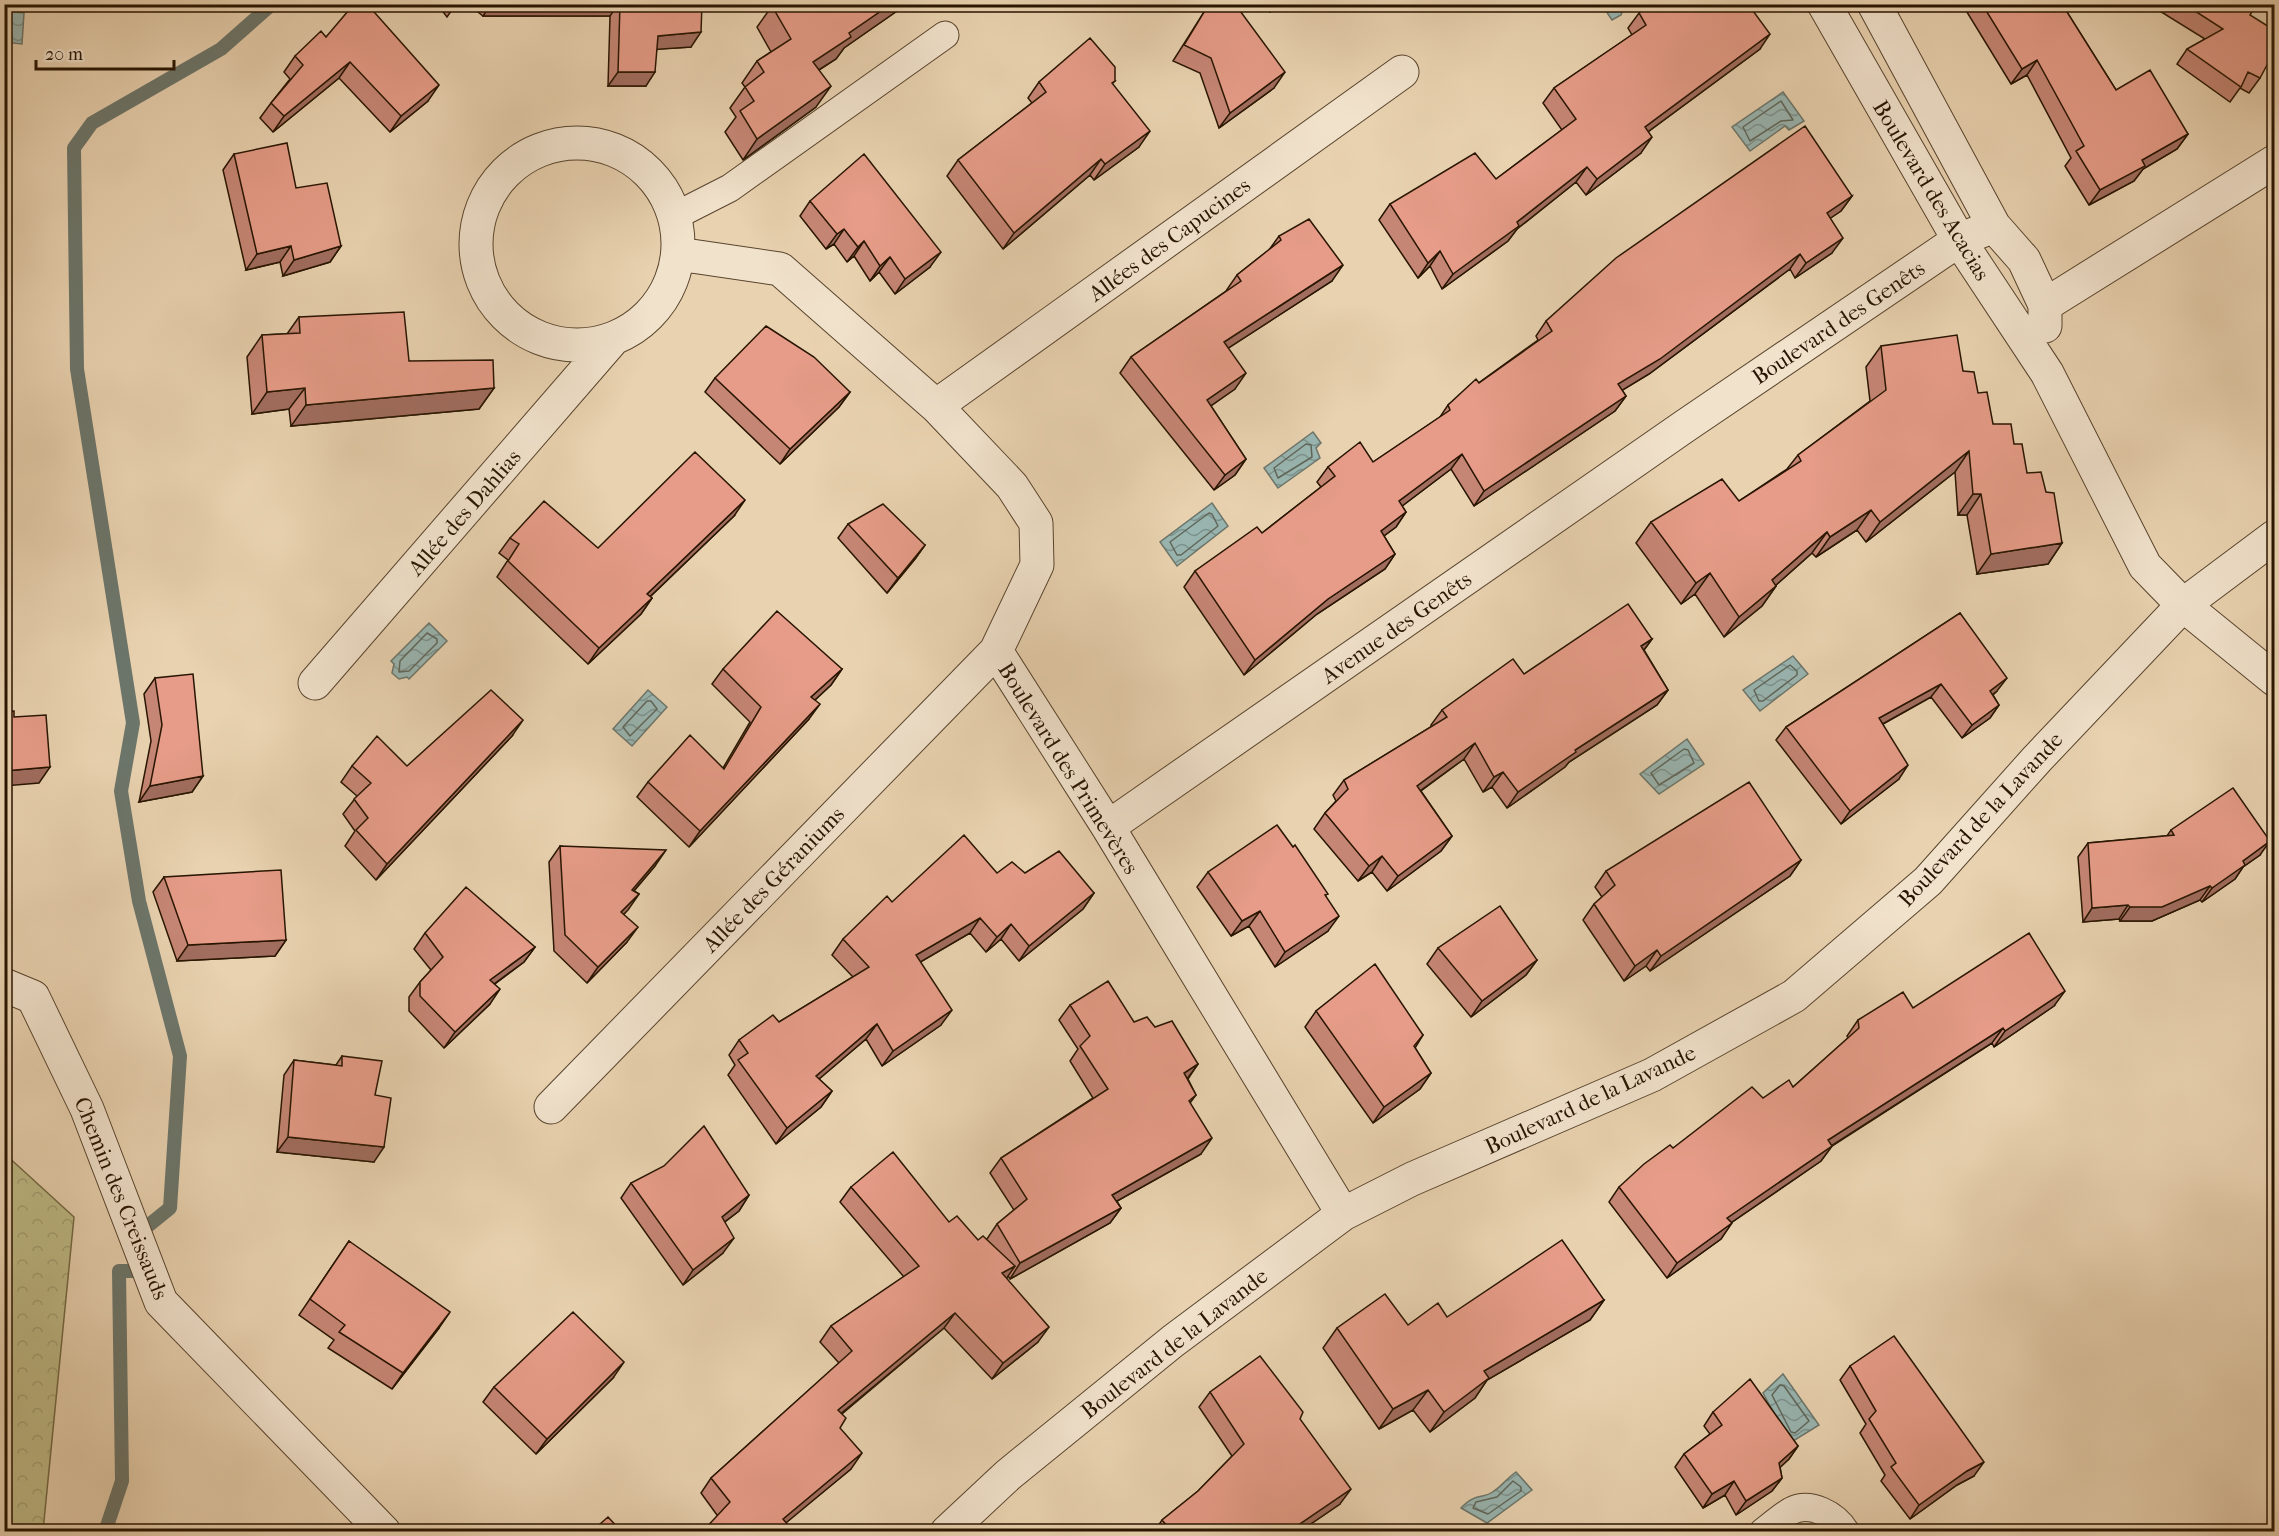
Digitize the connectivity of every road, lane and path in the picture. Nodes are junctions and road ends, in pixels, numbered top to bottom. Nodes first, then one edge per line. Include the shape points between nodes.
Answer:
1 (1824, 4) edge
2 (1874, 4) edge
3 (945, 35) dead end
4 (1402, 72) dead end
5 (2274, 162) edge
6 (675, 216) junction
7 (1994, 226) junction
8 (1959, 240) junction
9 (678, 254) junction
10 (2045, 305) junction
11 (613, 339) junction
12 (2046, 373) junction
13 (936, 406) junction
14 (1685, 426) joint
15 (2274, 537) edge
16 (2183, 605) junction
17 (996, 651) junction
18 (2274, 679) edge
19 (315, 683) dead end
20 (1108, 827) junction
21 (4, 985) edge
22 (551, 1107) dead end
23 (1343, 1214) junction
24 (384, 1532) edge
25 (947, 1532) edge
26 (1762, 1532) edge
27 (1846, 1532) edge

1 - 8 street, Boulevard des Acacias
2 - 7 street, Boulevard des Acacias
3 - 6 lane via 730,188
4 - 13 street, Allées des Capucines
5 - 10 street
6 - 9 street, Allée des Dahlias
6 - 11 street, Allée des Dahlias via 659,183 631,157 596,144 558,144 523,157 491,191 479,216 475,253 485,289 508,319 548,341 576,346
7 - 8 street, Boulevard des Genêts
7 - 10 street, Boulevard des Acacias via 2024,260
8 - 12 street, Boulevard des Acacias
8 - 14 street, Boulevard des Genêts
9 - 11 street, Allée des Dahlias via 668,290 646,320
9 - 13 street, Boulevard des Primevères via 780,269
10 - 12 street, Boulevard des Acacias
11 - 19 street, Allée des Dahlias
12 - 16 street, Boulevard des Acacias via 2145,566
13 - 17 street, Boulevard des Primevères via 1012,486 1036,523 1036,565
14 - 20 street, Avenue des Genêts
15 - 16 street, Boulevard de la Lavande
16 - 18 street, Boulevard des Acacias
16 - 23 street, Boulevard de la Lavande via 1928,881 1794,996 1652,1075 1412,1179
17 - 20 street, Boulevard des Primevères
17 - 22 street, Allée des Géraniums
20 - 23 street, Boulevard des Primevères
21 - 24 street, Chemin des Creissauds via 33,998 38,1008 87,1109 161,1302
23 - 25 street, Boulevard de la Lavande via 1173,1341 1008,1475
26 - 27 lane via 1793,1510 1809,1508 1827,1512

